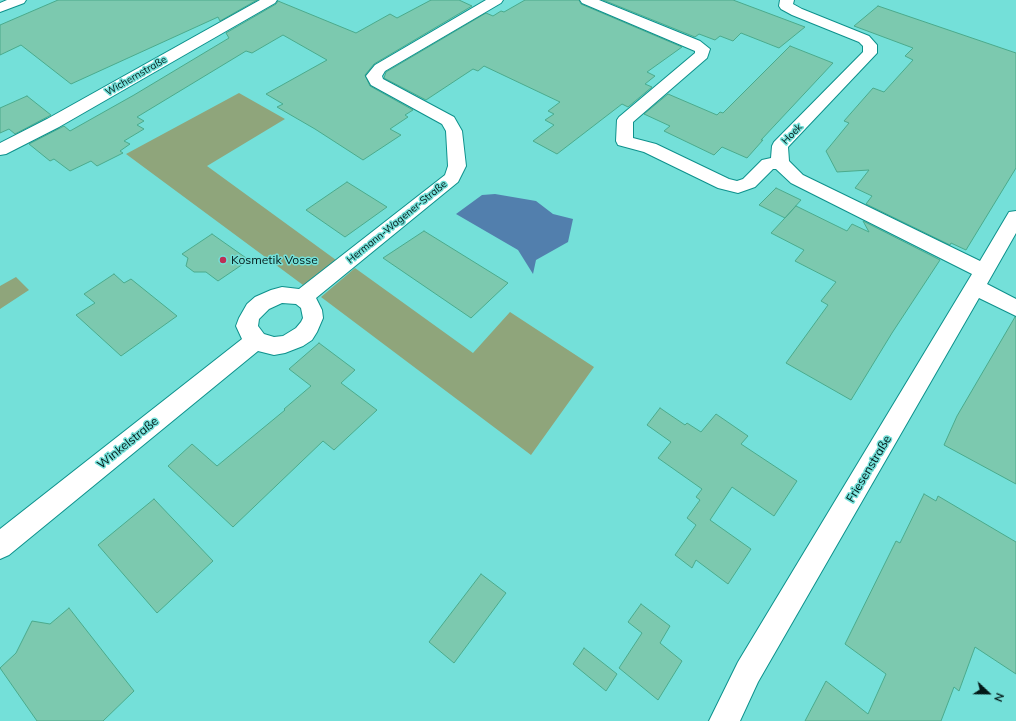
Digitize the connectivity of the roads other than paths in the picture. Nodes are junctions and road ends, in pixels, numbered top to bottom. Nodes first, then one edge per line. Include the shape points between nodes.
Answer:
1 (19, 0) edge
2 (270, 0) edge
3 (496, 0) edge
4 (587, 0) edge
5 (787, 0) edge
6 (0, 8) edge
7 (0, 150) edge
8 (780, 163) junction
9 (1016, 217) edge
10 (980, 280) junction
11 (302, 298) junction
12 (1016, 308) edge
13 (256, 340) junction
14 (0, 546) edge
15 (724, 721) edge

1 - 6 street
2 - 7 street, Wichernstraße via 53,123
3 - 11 street, Hermann-Wagener-Straße via 380,68 374,76 376,82 448,121 454,131 456,166 452,178
4 - 8 street via 703,49 702,55 625,120 624,141 650,148 724,184 738,187 749,183 768,164
5 - 8 street, Hoek via 786,6 797,12 864,39 870,45 870,53 780,146
8 - 10 street via 797,179
9 - 10 street, Friesenstraße
10 - 12 street
10 - 15 street, Friesenstraße via 752,665
11 - 13 street via 282,295 271,298 254,310 247,326
11 - 13 street via 309,303 313,318 304,334 285,344 274,346
13 - 14 street, Winkelstraße

